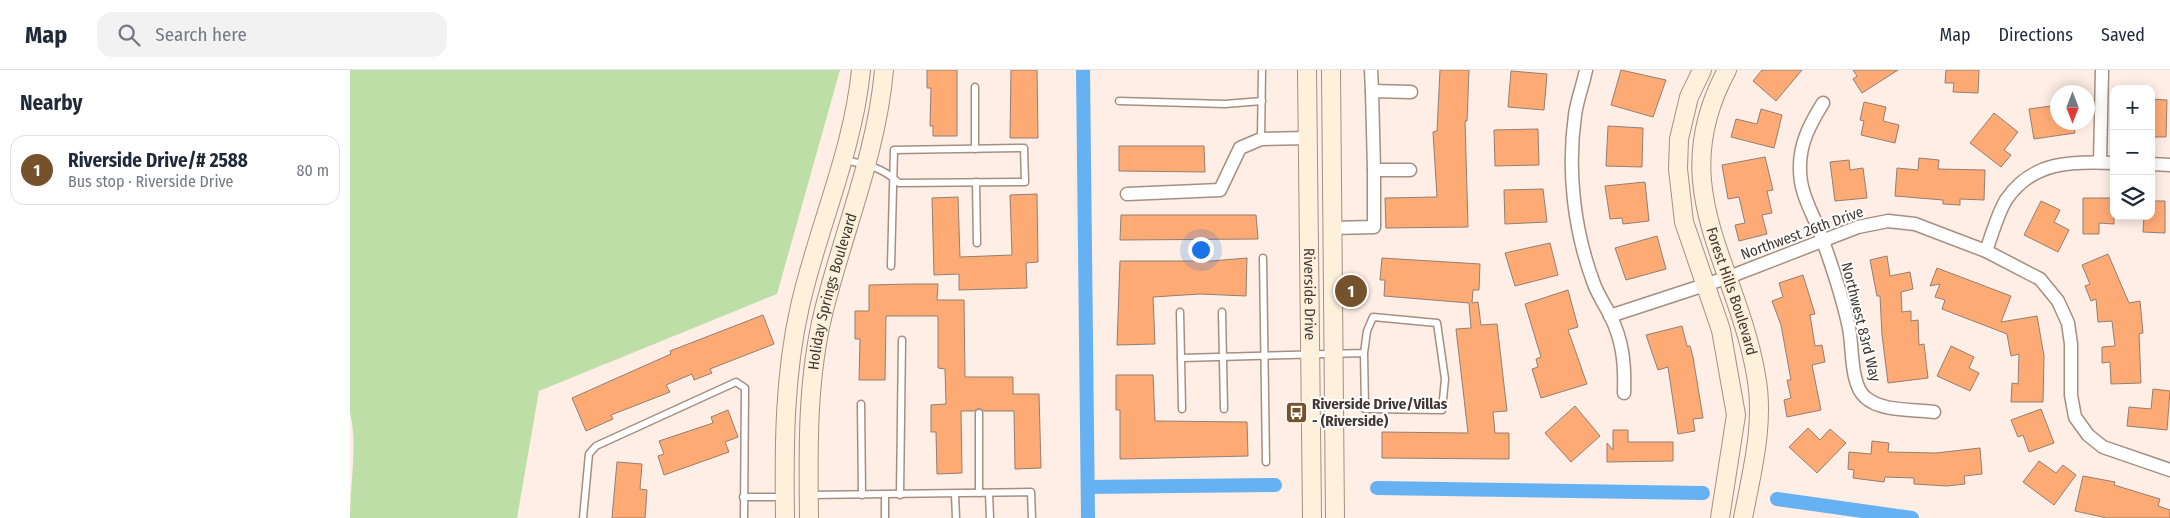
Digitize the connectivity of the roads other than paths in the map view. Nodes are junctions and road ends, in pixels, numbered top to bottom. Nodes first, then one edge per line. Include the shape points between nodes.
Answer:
1 (860, 70) edge
2 (884, 70) edge
3 (1262, 70) edge
4 (1307, 70) edge
5 (1330, 70) edge
6 (1371, 70) edge
7 (1586, 70) edge
8 (1702, 70) edge
9 (1727, 70) edge
10 (2102, 70) edge
11 (975, 87) dead end
12 (1372, 91) junction
13 (1412, 92) dead end
14 (1119, 101) dead end
15 (1262, 101) junction
16 (1823, 103) dead end
17 (1308, 138) junction
18 (1261, 139) junction
19 (975, 149) junction
20 (842, 160) junction
21 (2100, 162) junction
22 (2110, 162) edge
23 (867, 164) junction
24 (2155, 164) edge
25 (2170, 165) edge
26 (1374, 170) junction
27 (1410, 170) dead end
28 (892, 177) junction
29 (976, 182) junction
30 (1127, 194) dead end
31 (1332, 228) junction
32 (1823, 240) junction
33 (977, 243) dead end
34 (1986, 251) junction
35 (1262, 258) dead end
36 (891, 266) dead end
37 (1729, 277) junction
38 (1706, 283) junction
39 (1180, 312) dead end
40 (1222, 312) dead end
41 (1610, 316) junction
42 (902, 340) dead end
43 (1334, 352) junction
44 (1364, 353) junction
45 (1310, 354) junction
46 (1264, 355) junction
47 (1223, 356) junction
48 (1181, 358) junction
49 (1624, 392) dead end
50 (861, 404) dead end
51 (1182, 409) dead end
52 (1224, 409) dead end
53 (1934, 412) dead end
54 (979, 413) dead end
55 (1266, 462) dead end
56 (2170, 470) edge
57 (1724, 489) junction
58 (979, 493) junction
59 (989, 493) junction
60 (955, 494) junction
61 (1748, 494) junction
62 (809, 495) junction
63 (862, 495) junction
64 (885, 495) junction
65 (900, 495) junction
66 (785, 496) junction
67 (744, 497) junction
68 (583, 518) edge
69 (744, 518) edge
70 (785, 518) edge
71 (809, 518) edge
72 (885, 518) edge
73 (956, 518) edge
74 (990, 518) edge
75 (1032, 518) edge
76 (1312, 518) edge
77 (1335, 518) edge
78 (1720, 518) edge
79 (1743, 518) edge

1 - 20 street, Holiday Springs Boulevard
2 - 23 street, Holiday Springs Boulevard
3 - 15 lane
4 - 17 street, Riverside Drive
5 - 31 street, Riverside Drive
6 - 12 street
7 - 41 street via 1575,114 1572,167 1575,210 1594,286
8 - 38 street, Forest Hills Boulevard via 1687,105 1679,139 1678,169 1684,222
9 - 37 street, Forest Hills Boulevard via 1716,90 1703,137 1700,179 1705,210
10 - 21 street
11 - 19 lane
12 - 13 street
12 - 26 street
14 - 15 lane via 1225,104
15 - 18 lane
16 - 32 street, Northwest 83rd Way via 1808,128 1799,168 1802,191
17 - 18 street
17 - 45 street, Riverside Drive
18 - 30 street via 1240,148 1220,190
19 - 28 lane via 894,150
19 - 29 lane via 1024,148 1025,182
20 - 23 lane
20 - 66 street, Holiday Springs Boulevard via 800,306 786,406
21 - 22 street
21 - 34 street via 2055,164 2028,176 2006,200
23 - 28 lane via 881,168
23 - 62 street, Holiday Springs Boulevard via 824,311 812,380
24 - 25 street
26 - 27 street
26 - 31 street via 1374,227
28 - 29 lane via 899,183
28 - 36 lane
29 - 33 lane
31 - 43 street, Riverside Drive
32 - 34 street, Northwest 26th Drive via 1858,227 1888,221 1915,224
32 - 37 street, Northwest 26th Drive
32 - 53 street, Northwest 83rd Way via 1849,328 1857,385 1864,396 1878,405
34 - 56 street, Northwest 26th Drive via 2040,279 2058,301 2068,323 2075,417 2088,435 2103,447
35 - 46 lane
37 - 38 street, Northwest 26th Drive
37 - 61 street, Forest Hills Boulevard via 1756,376 1759,414
38 - 41 street, Northwest 26th Drive
38 - 57 street, Forest Hills Boulevard via 1721,330 1736,416
39 - 48 lane
40 - 47 lane
41 - 49 street via 1621,342
42 - 65 lane
43 - 44 lane
43 - 45 lane
43 - 77 street, Riverside Drive
44 - 44 lane via 1365,409 1442,410 1445,379 1437,323 1373,317 1366,331
45 - 46 lane
45 - 76 street, Riverside Drive
46 - 47 lane
46 - 55 lane
47 - 48 lane
47 - 52 lane
48 - 51 lane
50 - 63 lane
54 - 58 lane
57 - 61 street
57 - 78 street, Forest Hills Boulevard
58 - 59 lane
58 - 60 lane
59 - 74 lane
59 - 75 lane via 1031,492
60 - 65 lane
60 - 73 lane
61 - 79 street, Forest Hills Boulevard
62 - 63 lane
62 - 66 street
62 - 71 street, Holiday Springs Boulevard
63 - 64 lane
64 - 65 lane
64 - 72 lane
66 - 67 lane
66 - 70 street, Holiday Springs Boulevard
67 - 68 lane via 745,388 736,382 596,446 589,454
67 - 69 lane

